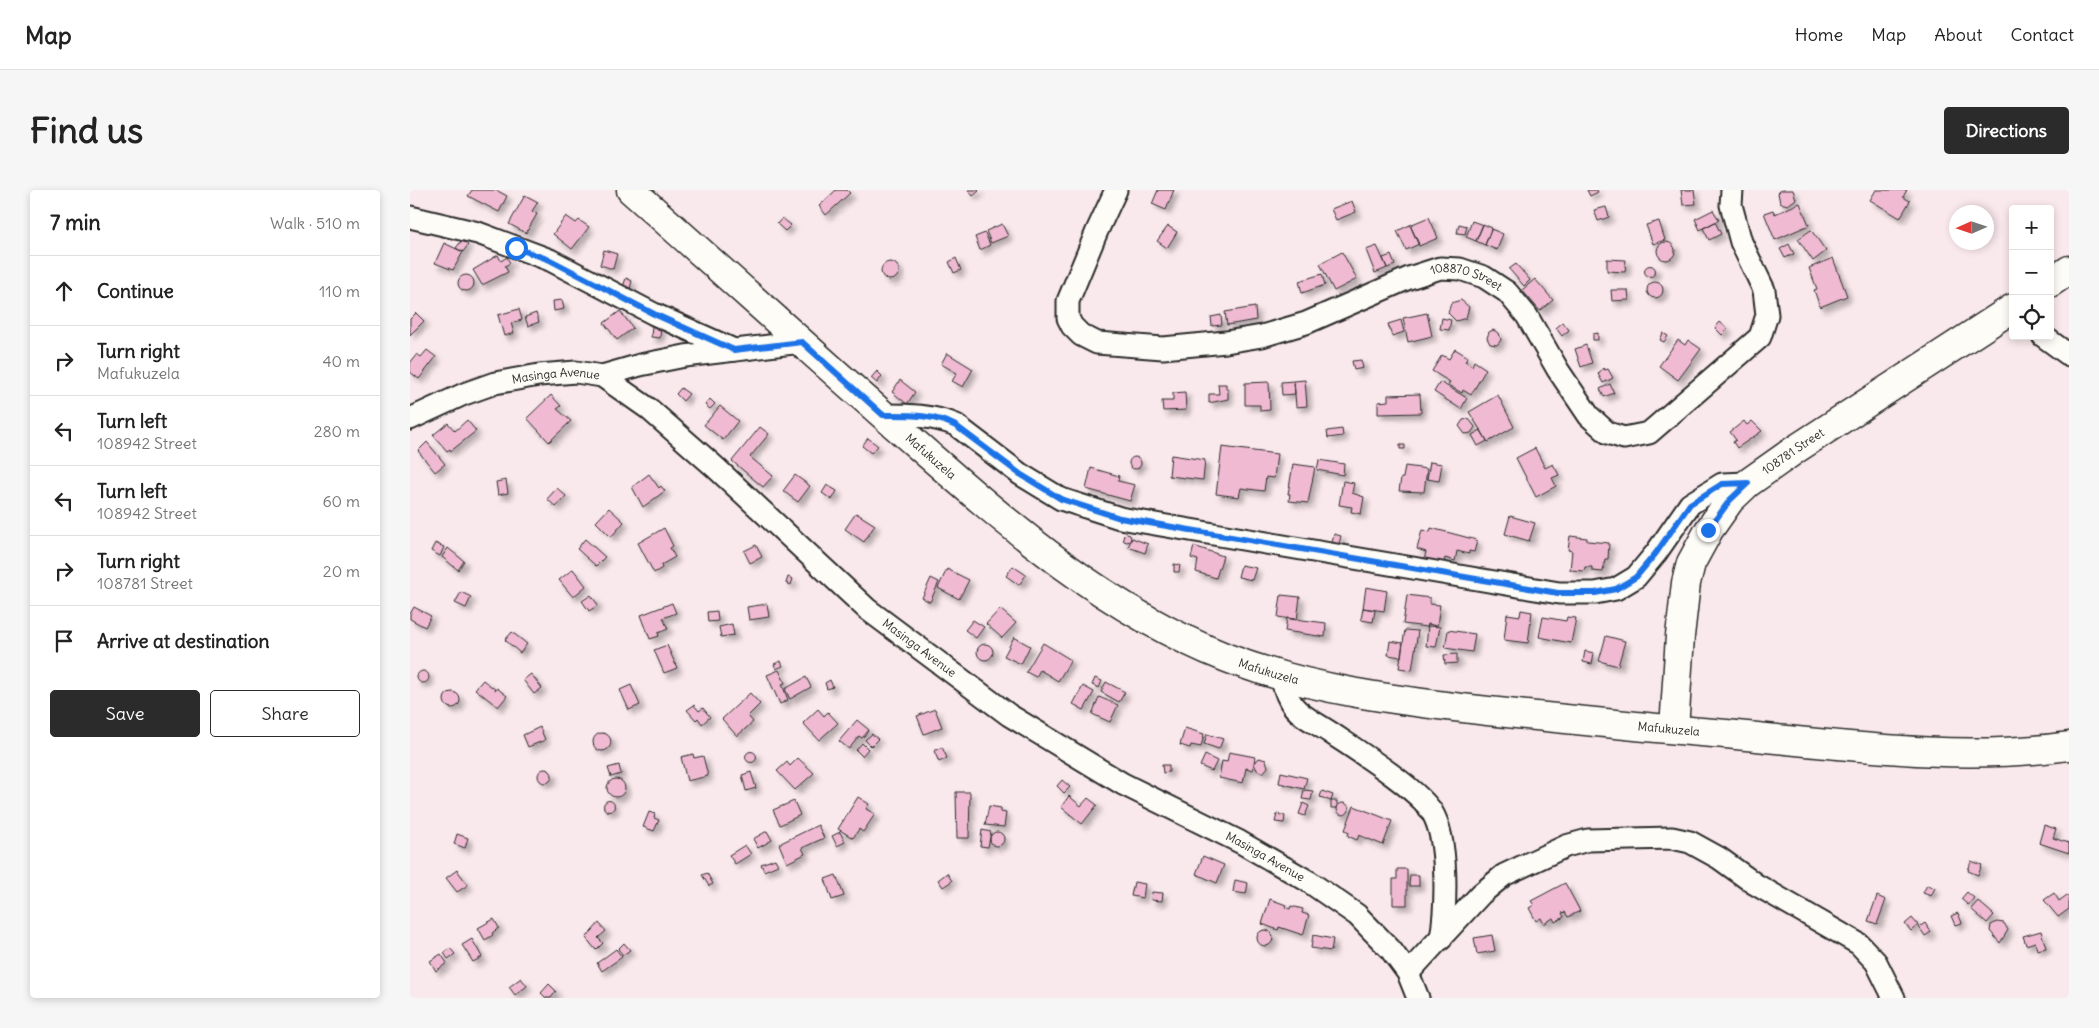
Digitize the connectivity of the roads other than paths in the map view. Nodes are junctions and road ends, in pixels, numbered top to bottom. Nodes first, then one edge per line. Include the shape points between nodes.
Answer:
1 (631, 190) edge
2 (1116, 190) edge
3 (1732, 190) edge
4 (410, 217) edge
5 (2069, 270) edge
6 (2054, 280) edge
7 (2009, 312) edge
8 (2048, 340) edge
9 (802, 342) junction
10 (734, 350) junction
11 (2069, 355) edge
12 (602, 376) junction
13 (883, 415) junction
14 (410, 419) edge
15 (1748, 483) junction
16 (1281, 676) junction
17 (1674, 730) junction
18 (2069, 746) edge
19 (1441, 939) junction
20 (1408, 974) junction
21 (1418, 998) edge
22 (1894, 998) edge

1 - 9 main road, Mafukuzela
2 - 3 street, 108870 Street via 1068,301 1068,318 1072,326 1097,344 1164,348 1262,336 1306,322 1409,278 1440,268 1460,269 1484,277 1507,292 1527,316 1589,416 1608,433 1624,438 1649,433 1760,337 1767,315 1764,290 1741,242 1731,205
4 - 10 street via 478,233 550,260 654,314
5 - 6 main road
7 - 15 main road, 108781 Street
8 - 11 street
9 - 10 street
9 - 13 main road, Mafukuzela
10 - 12 street via 685,356
12 - 14 street, Masinga Avenue via 576,372 495,383
12 - 20 street, Masinga Avenue via 649,409 867,609 1009,715 1115,779 1240,842 1308,881 1357,915 1391,950
13 - 15 street via 923,415 944,420 1061,499 1120,518 1558,593 1595,593 1616,589 1636,577 1690,504 1722,484
13 - 16 main road, Mafukuzela via 1003,520 1102,594 1180,638 1231,660
15 - 17 main road, 108781 Street via 1717,516 1691,563 1680,636
16 - 17 main road, Mafukuzela via 1359,694 1436,705
16 - 19 street via 1288,700 1302,716 1385,771 1432,811 1440,840 1445,883
17 - 18 main road, Mafukuzela via 1947,752 2027,751
19 - 20 street
19 - 22 street via 1504,875 1566,846 1588,840 1672,838 1690,842 1719,858 1772,894 1859,944 1876,962
20 - 21 street, Masinga Avenue

